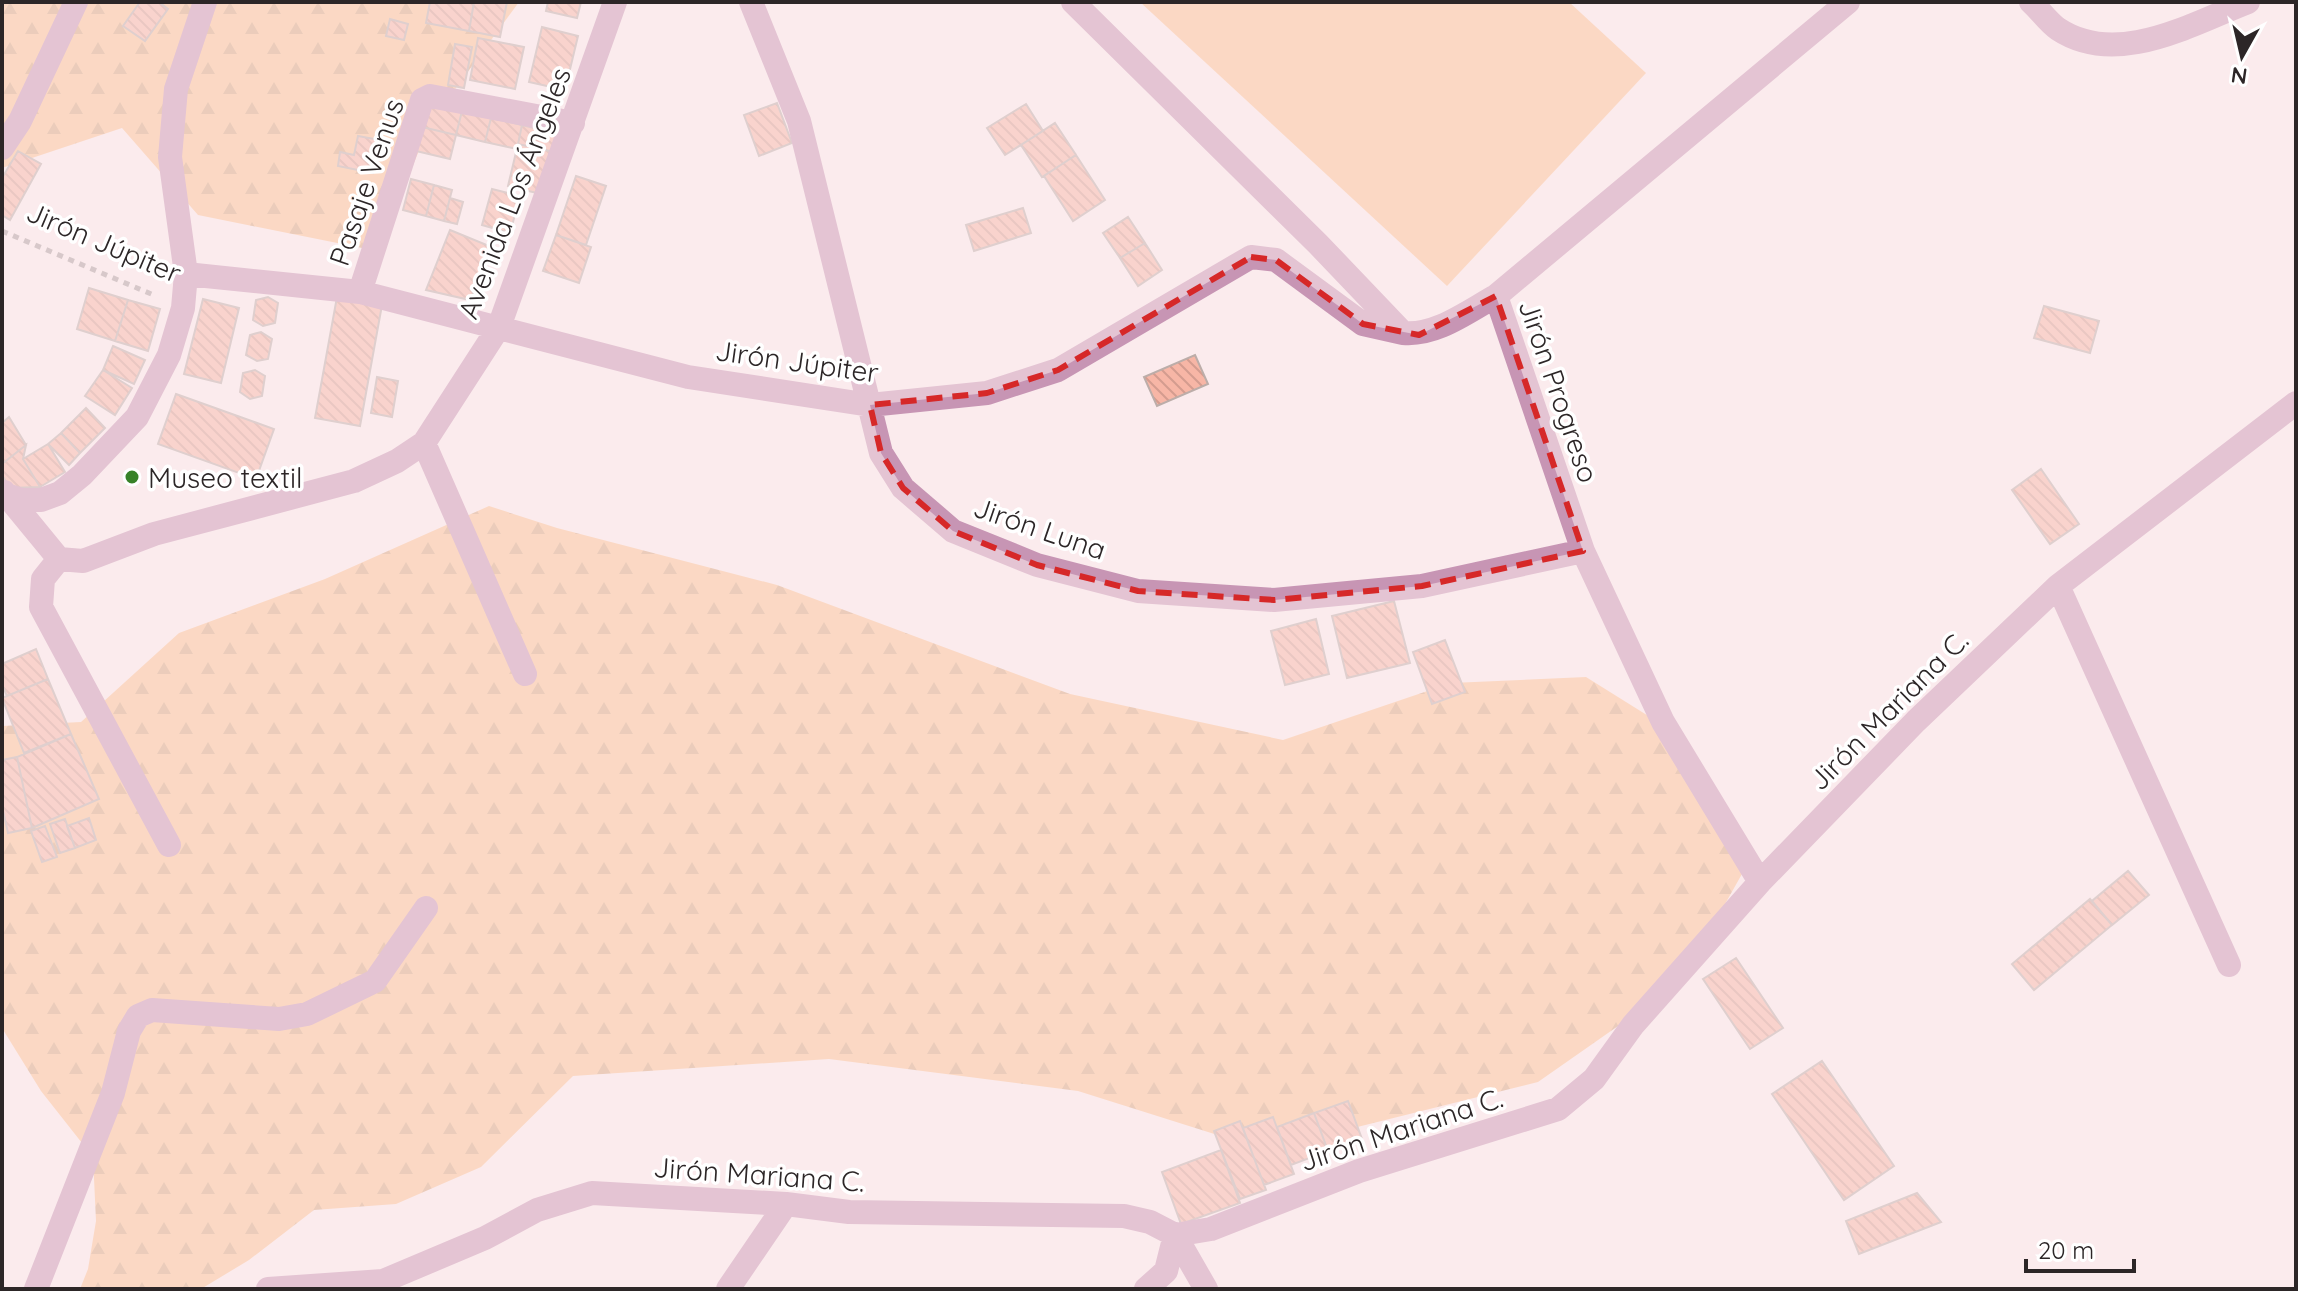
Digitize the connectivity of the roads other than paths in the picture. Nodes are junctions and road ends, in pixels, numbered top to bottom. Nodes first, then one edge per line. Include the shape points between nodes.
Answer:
1 (76, 2) edge
2 (205, 2) edge
3 (615, 2) edge
4 (751, 2) edge
5 (1073, 2) edge
6 (1848, 2) edge
7 (2031, 2) edge
8 (2248, 2) edge
9 (573, 123) junction
10 (2, 148) edge
11 (186, 274) junction
12 (360, 292) junction
13 (1496, 296) junction
14 (499, 327) junction
15 (1403, 333) junction
16 (2296, 403) edge
17 (870, 405) junction
18 (424, 443) junction
19 (3, 494) edge
20 (1583, 551) junction
21 (59, 559) junction
22 (2058, 586) junction
23 (525, 674) dead end
24 (169, 845) dead end
25 (1760, 882) junction
26 (426, 908) dead end
27 (2229, 965) dead end
28 (786, 1204) junction
29 (1175, 1235) junction
30 (384, 1285) edge
31 (36, 1289) edge
32 (268, 1289) edge
33 (728, 1289) edge
34 (1146, 1289) edge
35 (1206, 1289) edge

1 - 10 street
2 - 11 street via 176,89 170,157
3 - 9 street, Avenida Los Ángeles
4 - 17 street, Jirón Luna via 799,121
5 - 15 street
6 - 13 street
7 - 8 street via 2058,29 2107,47 2157,38
9 - 12 street, Pasaje Venus via 430,96 422,100
9 - 14 street, Avenida Los Ángeles
11 - 12 street, Jirón Júpiter
11 - 19 street via 183,308 169,355 137,417 60,493 41,500
12 - 14 street, Jirón Júpiter
13 - 15 street, Jirón Progreso via 1440,327 1419,335
13 - 20 street, Jirón Progreso
14 - 17 street, Jirón Júpiter via 688,377
14 - 18 street, Avenida Los Ángeles
15 - 17 street, Jirón Júpiter via 1363,324 1276,260 1251,257 1058,370 987,393
16 - 22 street, Jirón Mariana C.
17 - 20 street, Jirón Luna via 881,453 903,488 953,531 1037,565 1138,591 1274,600 1422,586
18 - 21 street, Avenida Los Ángeles via 354,481 154,534 83,561
18 - 23 street
19 - 21 street
20 - 25 street, Jirón Progreso via 1663,722
21 - 24 street via 43,579 41,607
22 - 25 street, Jirón Mariana C. via 1916,721
22 - 27 street
25 - 29 street, Jirón Mariana C. via 1633,1025 1594,1079 1558,1109 1359,1171 1211,1229
26 - 31 street via 375,981 307,1014 279,1019 152,1010 138,1016
28 - 29 street, Jirón Mariana C. via 849,1212 1124,1216
28 - 30 street, Jirón Mariana C. via 592,1193 537,1210
28 - 33 street
29 - 34 street via 1166,1271
29 - 35 street
30 - 32 street, Jirón Mariana C.

